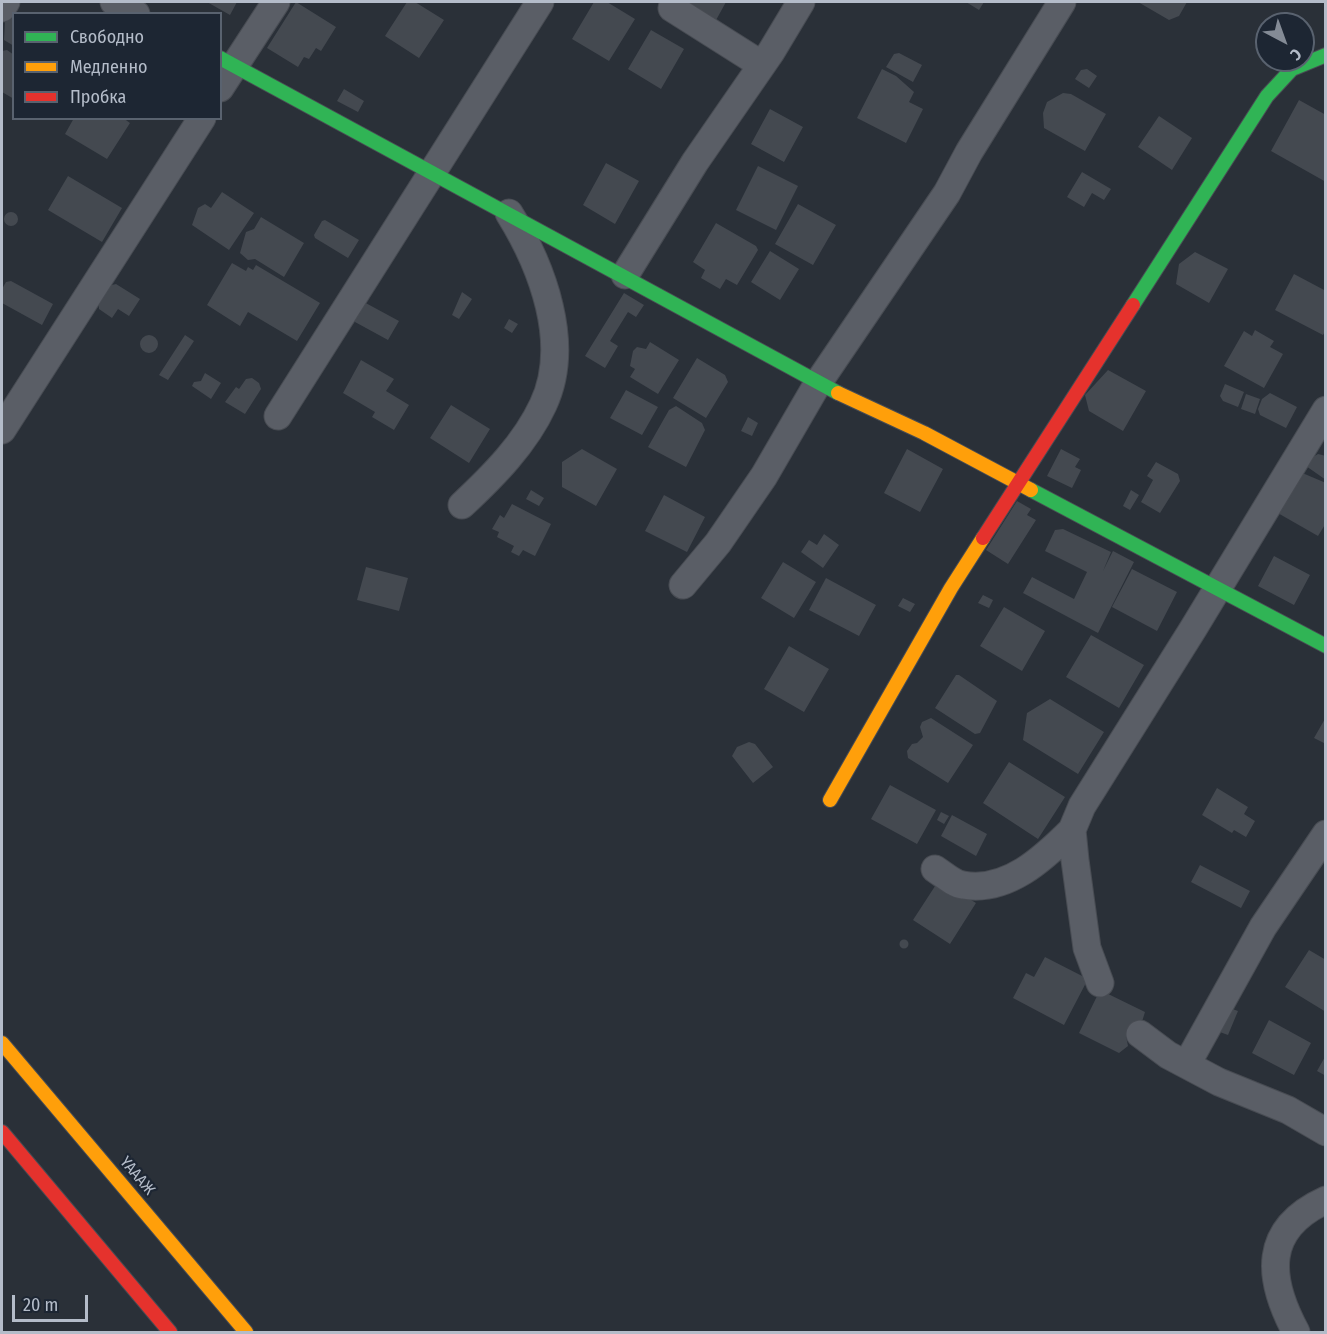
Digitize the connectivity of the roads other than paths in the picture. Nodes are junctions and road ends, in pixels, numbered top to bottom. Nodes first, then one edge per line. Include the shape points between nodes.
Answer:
1 (6, 2) edge
2 (114, 2) edge
3 (276, 2) edge
4 (540, 2) edge
5 (801, 2) edge
6 (1062, 2) edge
7 (2, 8) edge
8 (672, 8) dead end
9 (132, 12) edge
10 (1326, 55) edge
11 (762, 65) junction
12 (225, 70) edge
13 (201, 120) edge
14 (430, 173) junction
15 (509, 213) junction
16 (625, 275) junction
17 (818, 383) junction
18 (1326, 410) edge
19 (278, 416) dead end
20 (2, 430) edge
21 (1019, 484) junction
22 (462, 505) dead end
23 (683, 585) dead end
24 (1218, 587) junction
25 (1326, 646) edge
26 (830, 800) dead end
27 (1072, 830) junction
28 (1326, 834) edge
29 (935, 869) dead end
30 (1100, 983) dead end
31 (1140, 1034) dead end
32 (2, 1043) edge
33 (1187, 1064) junction
34 (2, 1132) edge
35 (1326, 1132) edge
36 (1326, 1200) edge
37 (170, 1332) edge
38 (246, 1332) edge
39 (1296, 1332) edge

1 - 7 street
2 - 9 street
3 - 12 street
4 - 14 street
5 - 11 street
6 - 17 street via 947,193
8 - 11 street
10 - 21 main road via 1292,69 1268,96
11 - 16 street via 695,162
12 - 14 main road
13 - 20 street
14 - 15 main road
14 - 19 street
15 - 16 main road
15 - 22 street via 541,274 550,311 555,366 543,405 524,436 501,467
16 - 17 main road
17 - 21 main road
17 - 23 street via 764,476
18 - 24 street
21 - 24 main road
21 - 26 main road via 951,588
24 - 25 main road
24 - 27 street via 1082,806
27 - 29 street via 1031,867 989,884 962,886
27 - 30 street via 1087,948
28 - 33 street via 1263,927
31 - 33 street
32 - 38 main road, ҮАААЖ
33 - 35 street via 1219,1082 1288,1110
34 - 37 main road
36 - 39 street via 1290,1223 1276,1252 1280,1296

